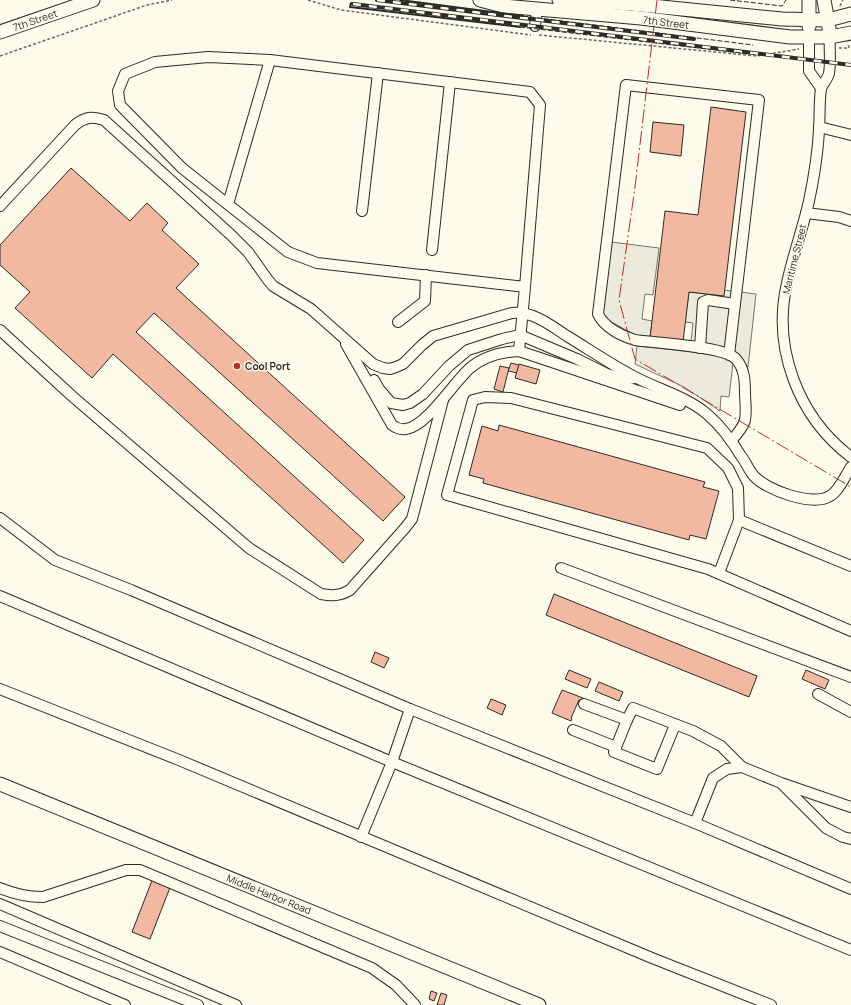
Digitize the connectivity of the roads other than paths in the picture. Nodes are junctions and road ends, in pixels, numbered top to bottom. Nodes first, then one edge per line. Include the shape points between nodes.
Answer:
1 (93, 0) edge
2 (480, 0) edge
3 (559, 0) edge
4 (809, 0) edge
5 (824, 0) edge
6 (537, 9) junction
7 (851, 14) edge
8 (809, 20) junction
9 (828, 20) junction
10 (0, 32) edge
11 (535, 32) road end
12 (851, 33) edge
13 (809, 37) junction
14 (830, 37) junction
15 (270, 60) junction
16 (378, 73) junction
17 (450, 82) junction
18 (821, 88) junction
19 (819, 127) junction
20 (851, 135) edge
21 (228, 204) junction
22 (0, 206) edge
23 (362, 211) dead end
24 (806, 212) junction
25 (851, 221) edge
26 (432, 250) dead end
27 (426, 275) junction
28 (525, 286) junction
29 (735, 304) junction
30 (522, 313) junction
31 (398, 322) dead end
32 (332, 327) junction
33 (0, 330) edge
34 (520, 335) junction
35 (700, 348) junction
36 (357, 350) junction
37 (519, 351) junction
38 (729, 355) junction
39 (636, 378) junction
40 (443, 400) junction
41 (711, 418) junction
42 (731, 441) junction
43 (851, 457) edge
44 (851, 467) edge
45 (0, 518) edge
46 (739, 520) junction
47 (851, 566) edge
48 (561, 568) dead end
49 (719, 573) junction
50 (0, 596) edge
51 (851, 631) edge
52 (851, 677) edge
53 (0, 689) edge
54 (818, 694) dead end
55 (584, 704) dead end
56 (410, 709) junction
57 (851, 712) edge
58 (628, 720) junction
59 (675, 725) junction
60 (573, 730) dead end
61 (616, 747) junction
62 (392, 762) junction
63 (742, 767) junction
64 (781, 783) junction
65 (0, 784) edge
66 (851, 807) edge
67 (695, 823) junction
68 (361, 837) junction
69 (851, 839) edge
70 (0, 888) edge
71 (851, 889) edge
72 (0, 904) edge
73 (0, 926) edge
74 (851, 950) edge
75 (0, 952) edge
76 (125, 1005) edge
77 (198, 1005) edge
78 (236, 1005) edge
79 (415, 1005) edge
80 (539, 1005) edge
81 (770, 1005) edge

1 - 10 main road, 7th Street
2 - 6 main road, 7th Street via 504,6
3 - 8 main road, 7th Street
4 - 8 main road
5 - 9 main road, Maritime Street
6 - 11 street
6 - 13 main road, 7th Street
7 - 9 main road, 7th Street
8 - 9 main road, 7th Street
8 - 13 main road
9 - 14 main road, Maritime Street
12 - 14 main road, 7th Street
13 - 14 main road, 7th Street
13 - 18 street via 809,71
14 - 18 street, Maritime Street via 829,75
15 - 16 street
15 - 21 street
15 - 21 street via 208,57 155,62 125,74 118,91 120,105 182,168
16 - 17 street
16 - 23 street
17 - 26 street
17 - 28 street via 530,92 540,105
18 - 19 street, Maritime Street
19 - 20 street
19 - 24 street, Maritime Street via 815,172
21 - 27 street via 288,252 317,263
22 - 32 street via 75,125 91,117 104,120 230,234 248,252 273,286 311,309
24 - 25 street
24 - 43 street, Maritime Street via 786,284 783,310 784,344 788,366 806,408 829,438
27 - 28 street
27 - 31 street via 425,301
28 - 30 street
29 - 35 street via 708,300 703,302
29 - 35 street via 759,100 626,85 598,314 602,322 635,340
29 - 38 street
30 - 34 street
30 - 36 street via 512,313 433,336 396,368 378,367
30 - 39 street via 543,321
32 - 36 street
32 - 40 street via 347,346 395,428 405,430 415,426
33 - 40 street via 72,396 249,548 321,594 333,596 350,590 412,519
34 - 36 street via 468,350 423,394 403,405 389,401 379,389
34 - 37 street
34 - 39 street via 608,374 626,379
35 - 38 street via 722,351
37 - 40 street via 506,352 479,362 470,368
37 - 41 street via 662,398
38 - 42 street via 741,366 744,378 745,423
39 - 41 street via 690,403
41 - 42 street
42 - 44 street via 753,476 759,481 779,491 807,499 814,500 834,494
45 - 56 street via 55,560
46 - 47 street
46 - 49 street
46 - 49 street via 738,488 728,468 707,448 511,398 485,397 473,400 447,495
48 - 52 street
49 - 51 street
50 - 62 street
53 - 68 street
54 - 57 street
55 - 58 street
56 - 62 street
56 - 67 street
58 - 59 street via 633,708
58 - 61 street
59 - 61 street via 657,769 614,752
59 - 63 street via 693,731 721,746
60 - 61 street
62 - 68 street
62 - 74 street
63 - 64 street
63 - 67 street via 727,769 713,778
64 - 66 street
64 - 69 street via 826,828
65 - 80 main road, Middle Harbor Road
67 - 71 street
68 - 81 street
70 - 79 street via 29,897 43,897 126,870 140,870 372,968 396,985
72 - 78 street
73 - 77 street
75 - 76 street

